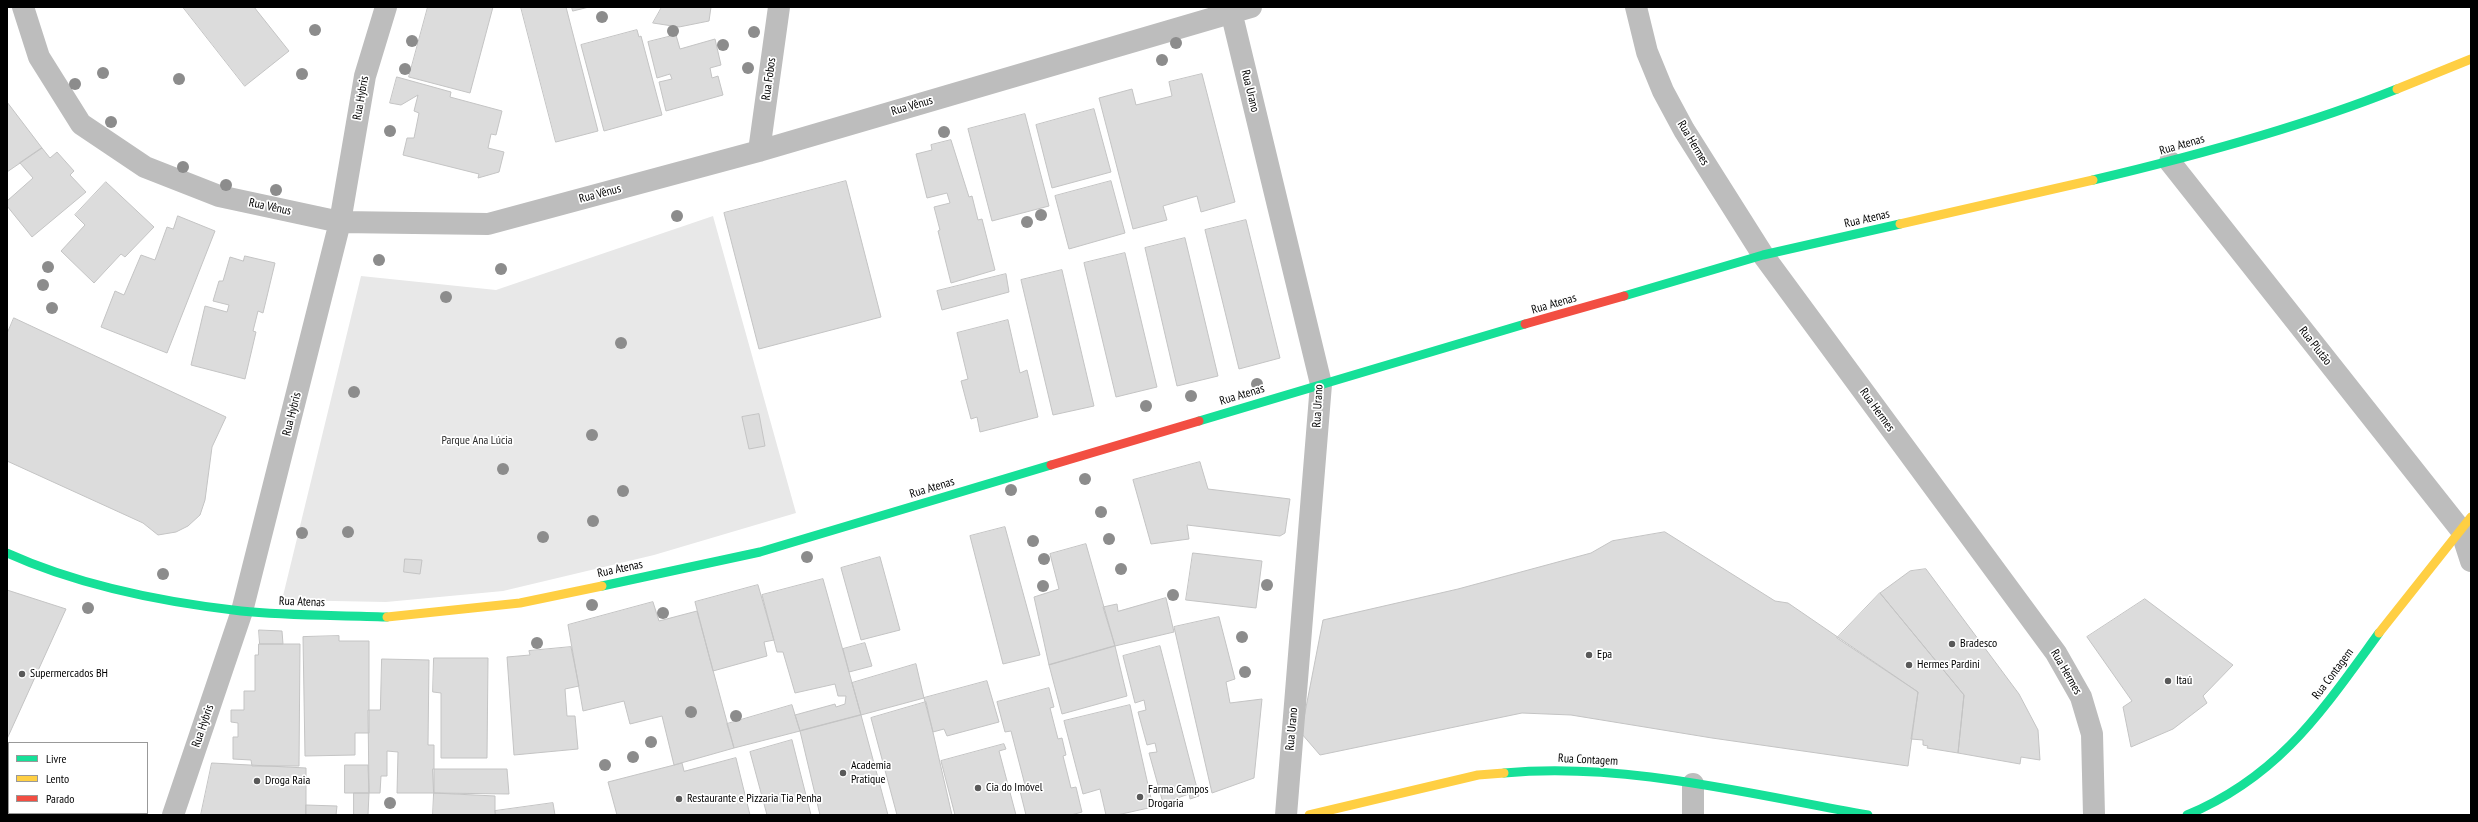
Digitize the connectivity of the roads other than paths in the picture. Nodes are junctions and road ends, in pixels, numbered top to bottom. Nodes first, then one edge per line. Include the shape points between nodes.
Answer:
1 (23, 7) edge
2 (386, 7) edge
3 (779, 7) edge
4 (1636, 7) edge
5 (1237, 9) edge
6 (2471, 59) edge
7 (759, 151) junction
8 (2170, 162) junction
9 (340, 222) junction
10 (1763, 255) junction
11 (1321, 384) junction
12 (2466, 523) edge
13 (7, 553) edge
14 (2471, 561) edge
15 (242, 612) junction
16 (1694, 784) junction
17 (173, 815) edge
18 (1286, 815) edge
19 (1309, 815) edge
20 (1693, 815) edge
21 (1868, 815) edge
22 (2094, 815) edge
23 (2187, 815) edge

1 - 9 street, Rua Vênus via 38,57 81,124 145,167 218,196
2 - 9 street, Rua Hybris via 364,76
3 - 7 street, Rua Fobos
4 - 10 street, Rua Hermes via 1647,52 1664,91 1684,130
5 - 7 street, Rua Vênus
5 - 11 street, Rua Urano
6 - 8 street, Rua Atenas via 2357,105
7 - 9 street, Rua Vênus via 488,224
8 - 10 street, Rua Atenas
8 - 12 street, Rua Plutão
9 - 15 street, Rua Hybris
10 - 11 street, Rua Atenas
10 - 22 street, Rua Hermes via 2056,653 2081,697 2092,734
11 - 15 street, Rua Atenas via 760,552 520,603 391,618
11 - 18 street, Rua Urano
12 - 14 street
12 - 23 street, Rua Contagem via 2319,713 2266,769 2230,794
13 - 15 street, Rua Atenas via 27,562 119,591
15 - 17 street, Rua Hybris
16 - 19 street, Rua Contagem via 1607,773 1537,770 1478,775
16 - 20 street
16 - 21 street, Rua Contagem

